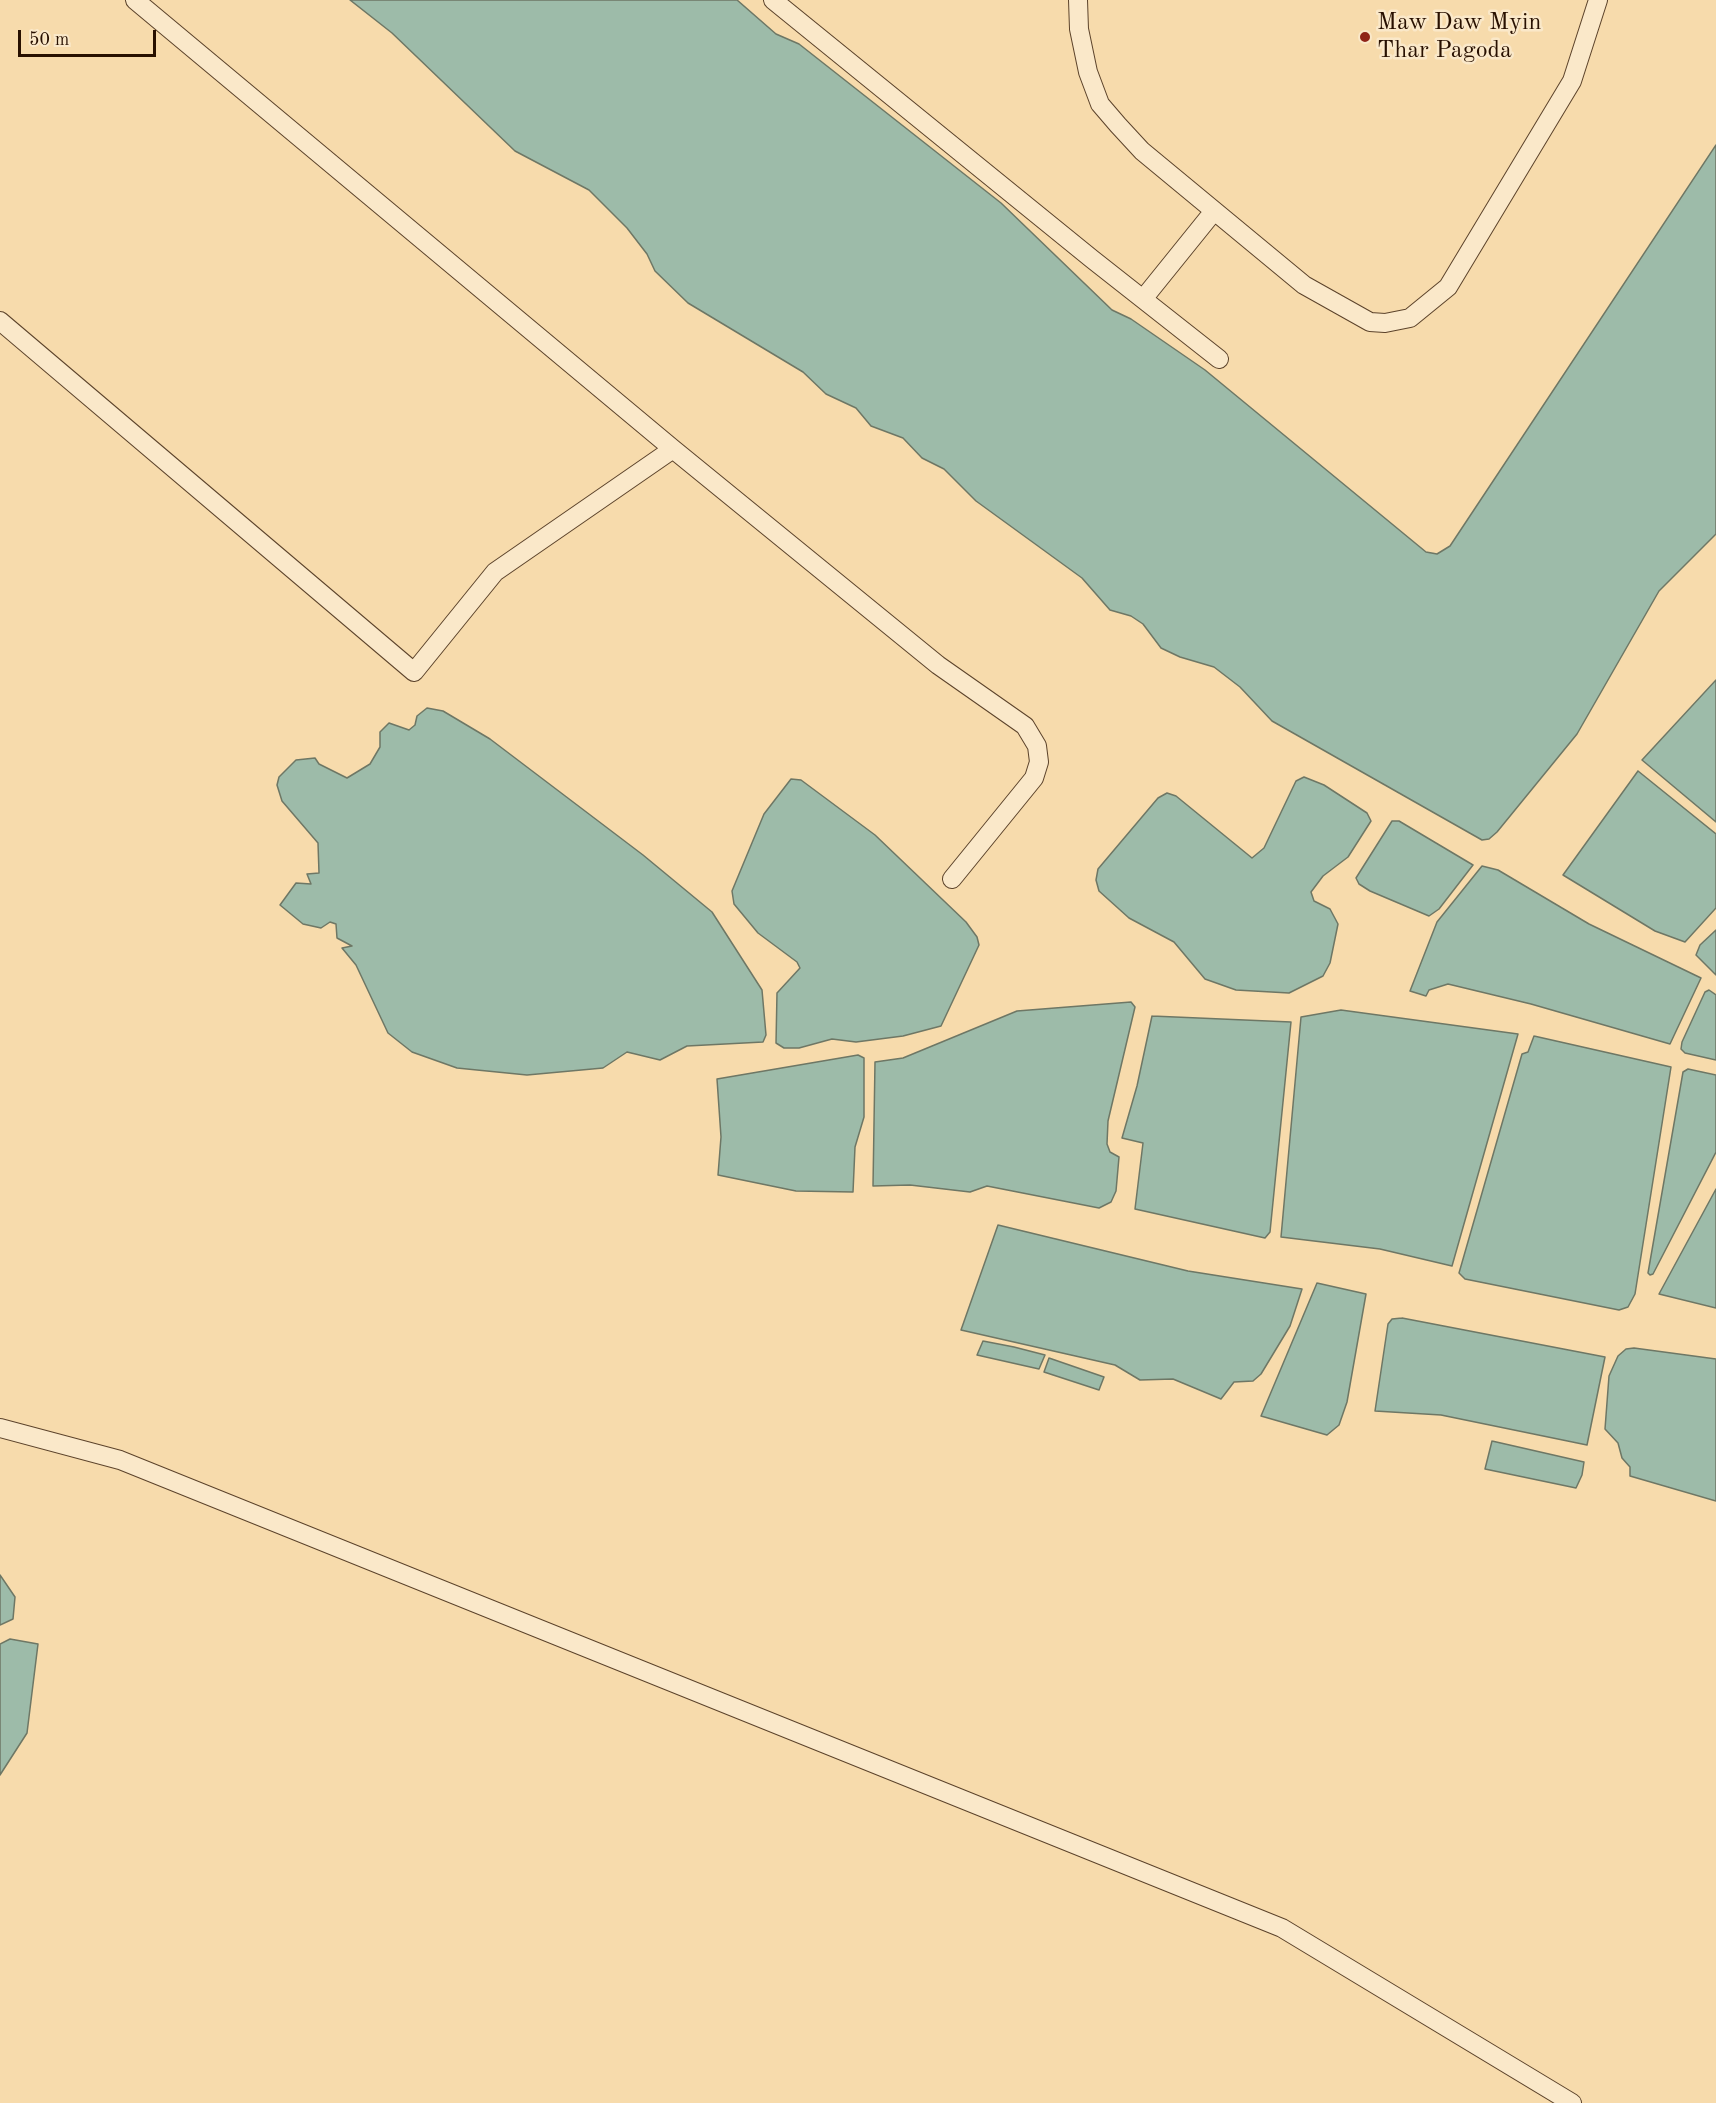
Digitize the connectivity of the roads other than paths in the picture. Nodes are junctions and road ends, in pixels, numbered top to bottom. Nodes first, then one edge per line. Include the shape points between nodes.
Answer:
1 (135, 0) edge
2 (773, 0) edge
3 (1078, 0) edge
4 (1598, 0) edge
5 (1214, 211) junction
6 (1143, 298) junction
7 (0, 321) edge
8 (1219, 359) dead end
9 (673, 449) junction
10 (952, 879) dead end
11 (0, 1428) edge
12 (1572, 2103) edge

1 - 9 street
2 - 6 street
3 - 5 street via 1088,72 1100,104 1142,151
4 - 5 street via 1572,81 1512,184 1448,287 1410,318 1370,322 1304,285
5 - 6 street
6 - 8 street
7 - 9 street via 414,672 495,572
9 - 10 street via 938,665 1025,726 1037,746 1039,762 1034,778
11 - 12 street via 120,1460 1282,1928

